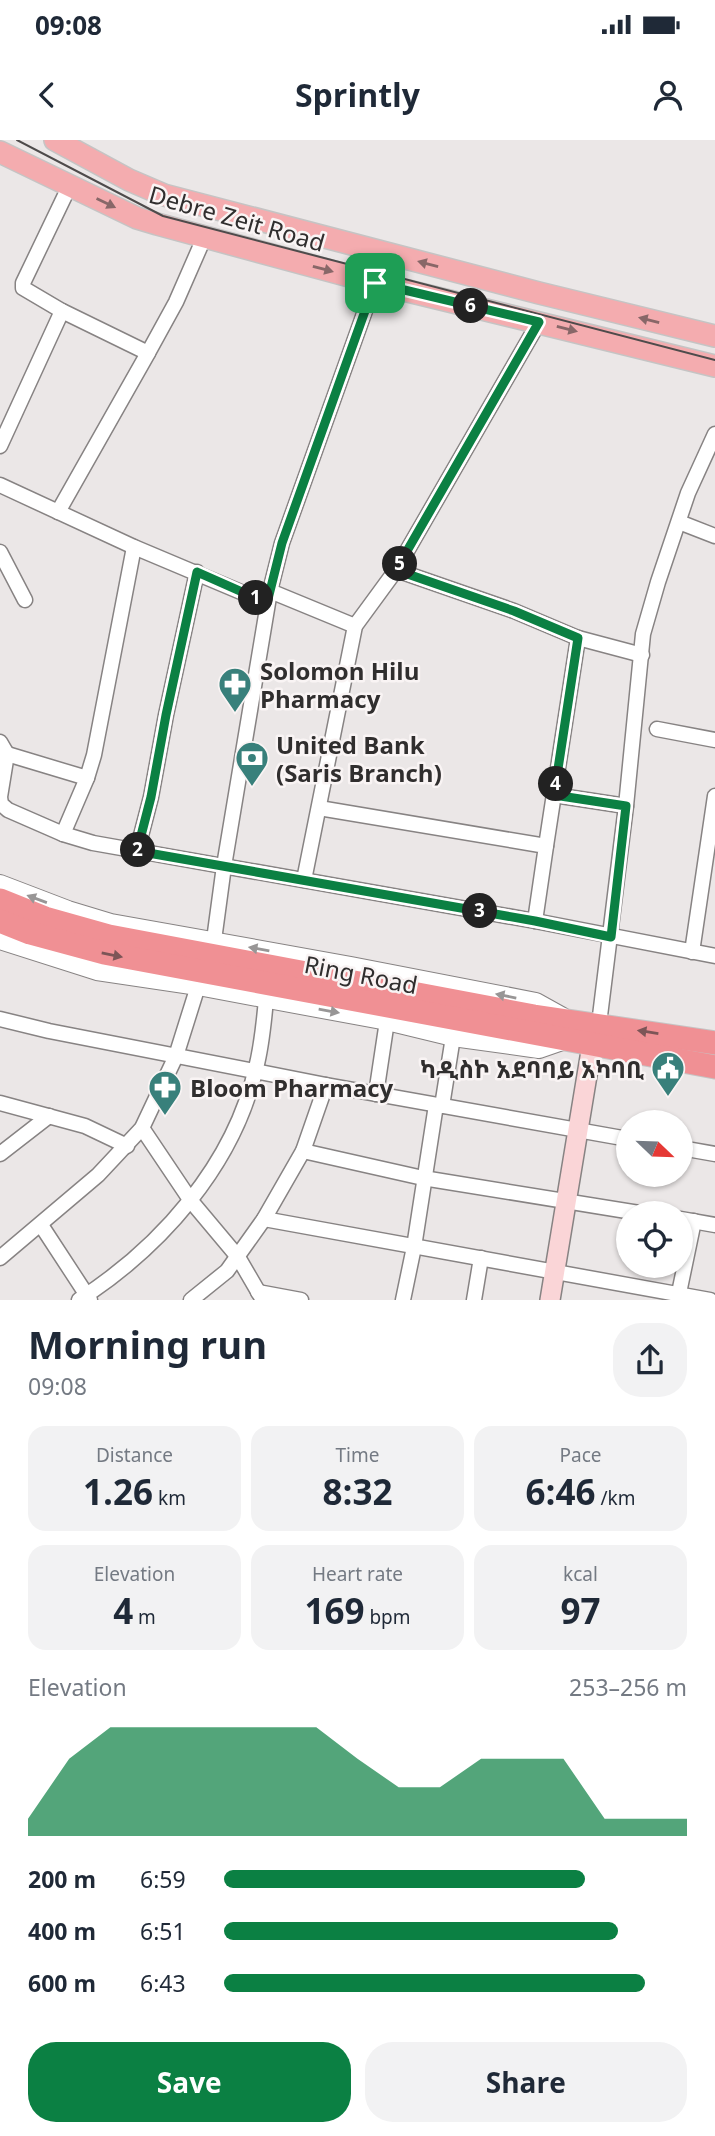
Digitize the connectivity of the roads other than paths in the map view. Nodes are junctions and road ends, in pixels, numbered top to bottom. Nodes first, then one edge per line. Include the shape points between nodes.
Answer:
1 (55, 140) edge
2 (0, 152) edge
3 (70, 186) junction
4 (204, 238) junction
5 (375, 283) junction
6 (62, 311) junction
7 (539, 322) junction
8 (715, 335) edge
9 (148, 352) junction
10 (715, 366) edge
11 (715, 433) edge
12 (0, 446) edge
13 (0, 485) edge
14 (58, 512) junction
15 (679, 522) junction
16 (715, 536) edge
17 (134, 547) junction
18 (0, 552) edge
19 (396, 570) junction
20 (197, 572) junction
21 (268, 597) junction
22 (25, 600) dead end
23 (355, 626) junction
24 (578, 638) junction
25 (642, 655) junction
26 (657, 729) dead end
27 (715, 740) edge
28 (4, 748) edge
29 (87, 778) junction
30 (554, 795) junction
31 (715, 796) edge
32 (626, 806) junction
33 (319, 808) junction
34 (63, 834) junction
35 (546, 846) junction
36 (137, 851) junction
37 (711, 852) edge
38 (224, 866) junction
39 (304, 880) junction
40 (0, 884) edge
41 (0, 900) edge
42 (0, 921) edge
43 (535, 921) junction
44 (611, 937) junction
45 (0, 940) edge
46 (214, 940) junction
47 (692, 951) junction
48 (715, 956) edge
49 (198, 986) junction
50 (266, 999) junction
51 (0, 1019) edge
52 (387, 1021) junction
53 (567, 1030) junction
54 (596, 1035) junction
55 (453, 1037) junction
56 (715, 1043) edge
57 (176, 1056) junction
58 (715, 1067) edge
59 (256, 1071) junction
60 (326, 1085) junction
61 (376, 1094) junction
62 (0, 1103) edge
63 (439, 1106) junction
64 (49, 1116) junction
65 (142, 1128) junction
66 (579, 1131) junction
67 (616, 1137) edge
68 (127, 1146) junction
69 (693, 1150) edge
70 (303, 1151) junction
71 (0, 1154) edge
72 (715, 1154) edge
73 (424, 1178) junction
74 (191, 1201) junction
75 (568, 1202) junction
76 (616, 1209) edge
77 (264, 1219) junction
78 (693, 1221) edge
79 (715, 1224) edge
80 (41, 1225) junction
81 (414, 1247) junction
82 (238, 1257) junction
83 (0, 1258) edge
84 (481, 1258) junction
85 (554, 1271) junction
86 (681, 1278) edge
87 (648, 1293) edge
88 (679, 1293) junction
89 (260, 1296) edge
90 (85, 1298) edge
91 (191, 1300) edge
92 (301, 1300) edge
93 (403, 1300) edge
94 (474, 1300) edge
95 (550, 1300) edge
96 (710, 1300) edge

8 -> 1 main road, Debre Zeit Road via 164,195
2 - 3 main road, Debre Zeit Road
3 -> 4 main road, Debre Zeit Road via 136,218
3 - 6 street via 23,283 23,288
4 -> 5 main road, Debre Zeit Road
4 - 9 street
5 - 7 main road, Debre Zeit Road
5 - 21 street via 282,543
6 - 9 street
6 - 12 street
7 -> 10 main road, Debre Zeit Road
7 - 19 street
9 - 14 street
11 - 15 street
13 - 14 street
14 - 17 street
15 - 16 street
15 - 25 street via 657,582
17 - 20 street
17 - 29 street
18 - 22 street
19 - 23 street
19 - 24 street
20 - 21 street
20 - 36 street
21 - 23 street
21 - 38 street
23 - 33 street
24 - 25 street
24 - 30 street
25 - 32 street
26 - 27 street
28 - 29 street
28 - 34 street via 1,804
29 - 34 street
30 - 32 street
30 - 35 street
31 - 37 street
32 - 44 street
33 - 35 street
33 - 39 street
34 - 36 street
35 - 43 street
36 - 38 street
37 - 47 street
38 - 39 street
38 - 46 street
39 - 43 street
46 -> 40 street, Ring Road via 96,919
41 - 53 highway, Ring Road via 109,936 534,1016
42 -> 53 highway, Ring Road via 104,953
43 - 44 street
44 - 47 street
44 - 54 street
45 - 49 street via 97,971
53 -> 46 street, Ring Road via 536,1002
47 - 48 street
49 - 50 street
49 - 57 street
50 -> 52 street
50 - 59 street
51 - 57 street
52 - 55 street
52 - 61 street
53 - 54 highway, Ring Road
53 - 55 street via 539,1049
56 -> 54 highway, Ring Road
54 - 58 highway, Ring Road
54 - 66 main road
55 - 63 street
57 - 59 street
57 - 65 street
59 - 60 street
59 - 74 street via 225,1149
60 - 61 street
60 - 70 street
61 - 63 street
62 - 64 street
63 - 66 street
63 - 73 street
64 - 68 street via 85,1126
64 - 71 street
65 - 68 street
65 - 74 street
66 - 67 street
66 - 75 main road
68 - 80 street
69 - 72 street
70 - 73 street
70 - 77 street
73 - 75 street
73 - 81 street
74 - 82 street
74 - 90 street via 146,1247
75 - 76 street
75 - 85 main road
77 - 81 street
77 - 82 street
78 - 79 street
80 - 83 street
80 - 90 street
81 - 84 street
81 - 93 street
82 - 89 street
82 - 91 street
84 - 85 street
84 - 94 street
85 - 87 street
85 - 95 main road
86 - 88 street
87 - 88 street
88 - 96 street
89 - 92 street

